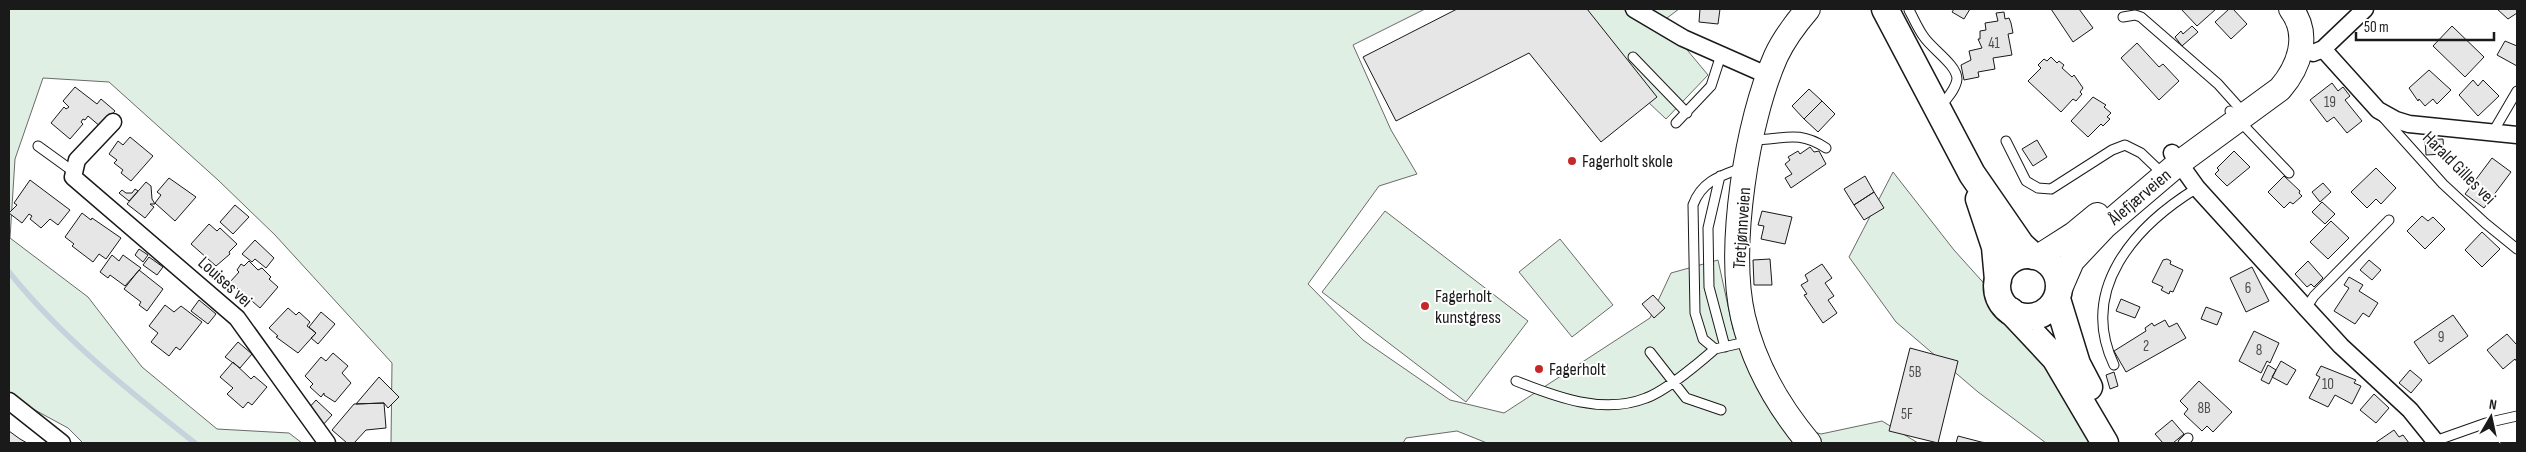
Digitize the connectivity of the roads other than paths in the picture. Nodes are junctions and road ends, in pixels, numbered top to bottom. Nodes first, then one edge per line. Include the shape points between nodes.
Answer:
1 (1634, 9) edge
2 (1808, 9) edge
3 (1897, 9) edge
4 (2291, 9) edge
5 (2365, 9) edge
6 (2123, 17) dead end
7 (2323, 49) junction
8 (1721, 55) junction
9 (1633, 57) dead end
10 (2297, 60) junction
11 (1769, 76) junction
12 (2517, 91) edge
13 (2378, 110) junction
14 (1687, 113) junction
15 (2238, 113) junction
16 (113, 122) dead end
17 (1676, 123) dead end
18 (2494, 132) junction
19 (2517, 135) edge
20 (1751, 140) junction
21 (2006, 141) dead end
22 (38, 146) dead end
23 (1826, 148) dead end
24 (2168, 164) junction
25 (1747, 166) junction
26 (74, 172) junction
27 (2289, 173) dead end
28 (1972, 174) junction
29 (1720, 176) junction
30 (2197, 188) junction
31 (2389, 220) dead end
32 (2517, 249) edge
33 (2036, 257) junction
34 (1998, 280) junction
35 (2058, 295) junction
36 (2306, 308) junction
37 (2011, 311) junction
38 (1750, 341) junction
39 (1725, 347) junction
40 (1715, 349) junction
41 (1650, 352) dead end
42 (2114, 365) dead end
43 (1673, 380) junction
44 (1516, 381) dead end
45 (9, 401) edge
46 (1721, 410) dead end
47 (2517, 416) edge
48 (2436, 442) edge
49 (62, 443) edge
50 (327, 443) edge
51 (1809, 443) edge
52 (2105, 443) edge
53 (2118, 443) edge

1 - 8 street via 1664,28
2 - 11 street, Tretjønnveien via 1779,49
3 - 28 main road via 1939,108
4 - 10 street via 2300,20 2302,32
5 - 7 street, Ålefjærveien
6 - 15 lane via 2141,17 2218,84
7 - 10 street, Ålefjærveien
7 - 13 street, Harald Gilles vei
8 - 11 street
8 - 14 lane via 1711,86
9 - 14 lane
10 - 15 street, Ålefjærveien via 2280,68
11 - 20 street, Tretjønnveien
12 - 18 lane
13 - 18 street, Harald Gilles vei via 2409,124
13 - 32 lane, Harald Gilles vei via 2444,184
14 - 17 lane
15 - 24 street, Ålefjærveien
15 - 27 lane
16 - 26 street via 77,160
18 - 19 street, Harald Gilles vei
20 - 23 lane via 1800,136 1815,140
20 - 25 street, Tretjønnveien
21 - 24 lane via 2026,181 2038,188 2051,189 2112,150 2125,146
22 - 26 lane, Louises vei
24 - 30 street
24 - 33 street, Ålefjærveien via 2074,234
24 - 35 street, Ålefjærveien via 2084,246 2072,261
25 - 29 lane
25 - 38 street, Tretjønnveien via 1737,248 1740,302
26 - 50 street, Louises vei via 73,176 237,318
28 - 33 main road via 2016,238
28 - 34 main road via 1995,247
29 - 39 lane via 1708,228 1709,287
29 - 40 lane via 1698,193 1693,205 1695,313 1703,339
30 - 36 street
30 - 42 lane via 2154,219 2131,242 2115,272 2102,307 2101,321
31 - 36 lane
33 - 34 main road via 2020,256 2013,260
33 - 35 main road via 2052,266 2059,282
34 - 37 main road via 2000,297
35 - 37 main road via 2045,312 2037,316
35 - 53 main road via 2077,364
36 - 48 street via 2341,346 2410,410
37 - 52 main road via 2055,358
38 - 39 lane
38 - 51 street, Tretjønnveien via 1770,388
39 - 40 lane
40 - 43 lane
41 - 43 lane
43 - 44 lane via 1648,398 1622,405 1560,398
43 - 46 lane via 1686,398
45 - 49 street
47 - 48 lane via 2486,423

